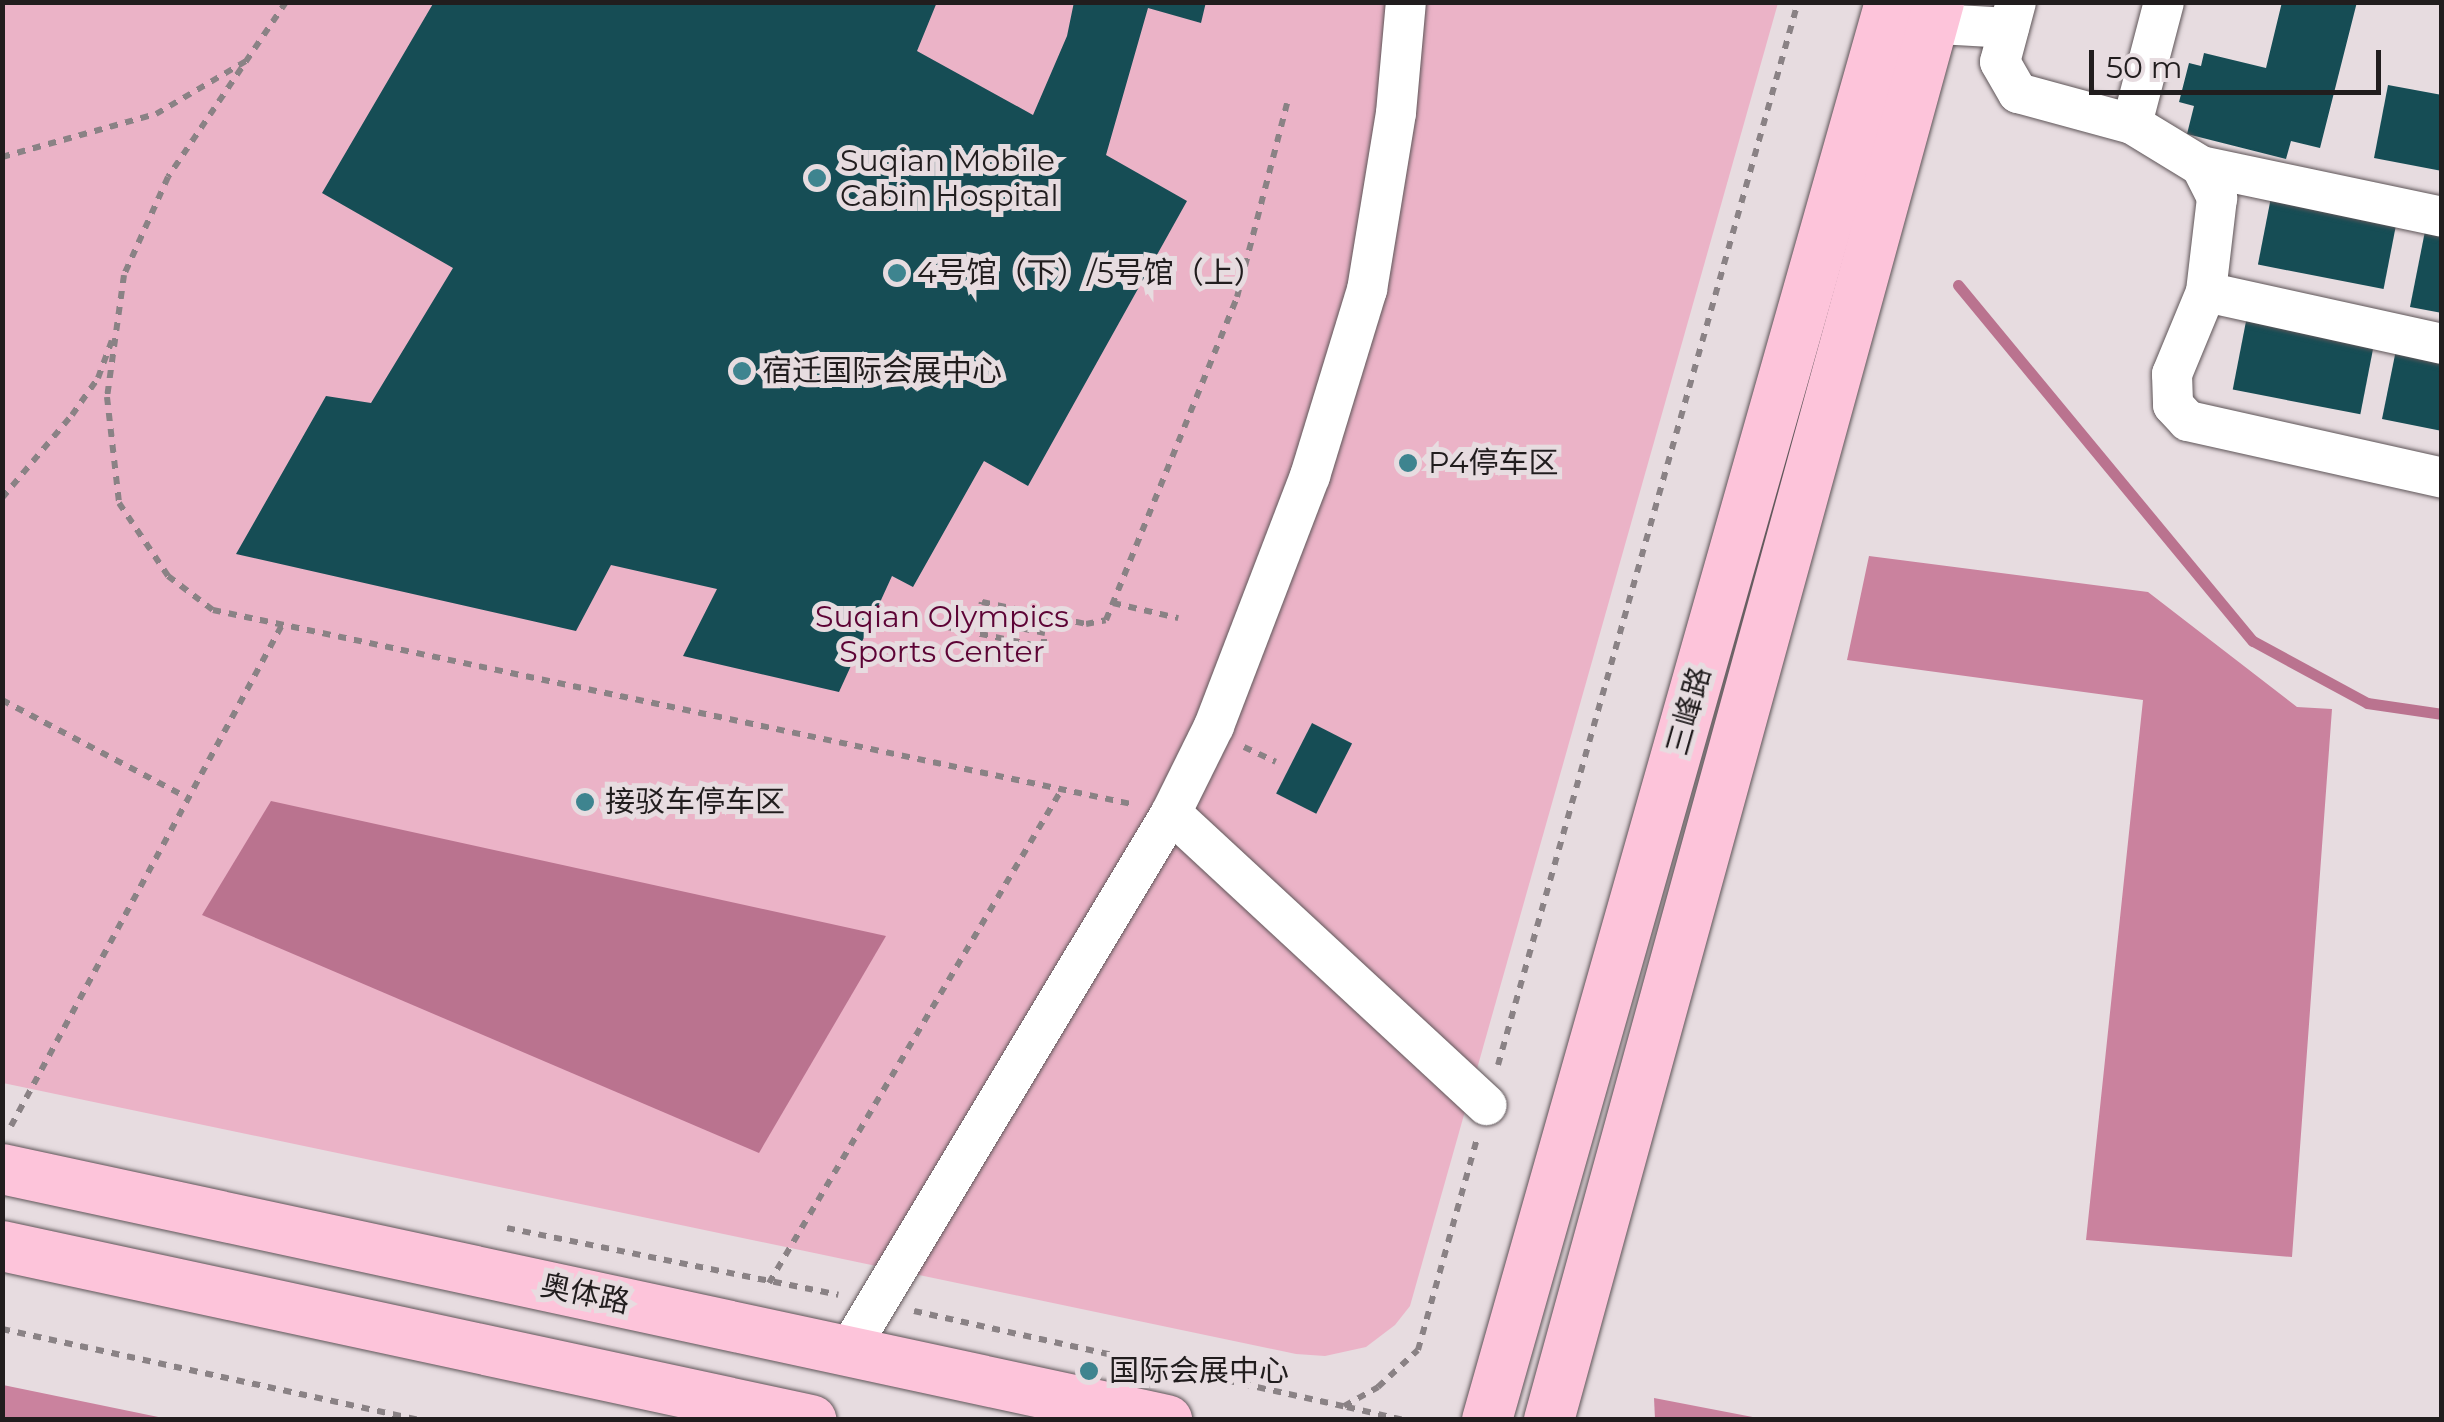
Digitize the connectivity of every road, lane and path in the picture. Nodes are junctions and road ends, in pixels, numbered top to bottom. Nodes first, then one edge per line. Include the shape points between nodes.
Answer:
1 (286, 2) edge
2 (1406, 2) edge
3 (1798, 2) edge
4 (2164, 2) edge
5 (1912, 12) edge
6 (2013, 15) edge
7 (252, 58) junction
8 (1287, 103) dead end
9 (2132, 124) junction
10 (2, 158) edge
11 (2201, 166) junction
12 (2442, 217) edge
13 (2206, 292) junction
14 (116, 328) junction
15 (2442, 344) edge
16 (2442, 478) edge
17 (2, 498) edge
18 (1112, 603) junction
19 (1178, 618) dead end
20 (282, 624) junction
21 (933, 624) dead end
22 (2, 700) edge
23 (1062, 789) junction
24 (188, 798) junction
25 (1172, 813) junction
26 (1486, 1105) junction
27 (12, 1137) edge
28 (496, 1226) dead end
29 (2, 1246) edge
30 (770, 1280) junction
31 (876, 1303) junction
32 (740, 1328) junction
33 (2, 1329) edge
34 (848, 1350) junction
35 (1344, 1406) junction
36 (420, 1420) edge
37 (811, 1420) edge
38 (1168, 1420) edge
39 (1404, 1420) edge
40 (1487, 1420) edge
41 (1549, 1420) edge

1 - 7 path
2 - 25 street via 1396,113 1366,290 1310,476 1214,726
3 - 26 path
4 - 9 street
5 - 6 street
5 - 40 main road, 三峰路
5 - 41 main road, 三峰路
6 - 9 street via 2000,62 2018,93
7 - 10 path via 156,114
7 - 14 path via 168,177 124,275
8 - 18 path via 1237,296
9 - 11 street
11 - 12 street
11 - 13 street via 2217,198
13 - 15 street
13 - 16 street via 2172,374 2172,404 2188,421
14 - 17 path via 98,378
14 - 20 path via 106,397 119,504 168,576 207,606
18 - 19 path
18 - 21 path via 1106,620 1094,624 982,602 978,620 1045,633 1042,647
20 - 23 path
20 - 24 path
22 - 24 path
23 - 25 path
23 - 30 path
24 - 27 path
25 - 26 street
25 - 31 street
26 - 35 path via 1418,1350 1378,1387
27 - 32 main road, 奥体路
28 - 30 path
29 - 37 main road
30 - 31 path
30 - 32 path
31 - 34 street
31 - 35 path
32 - 34 main road, 奥体路
33 - 36 path
34 - 38 main road, 奥体路
35 - 39 path

